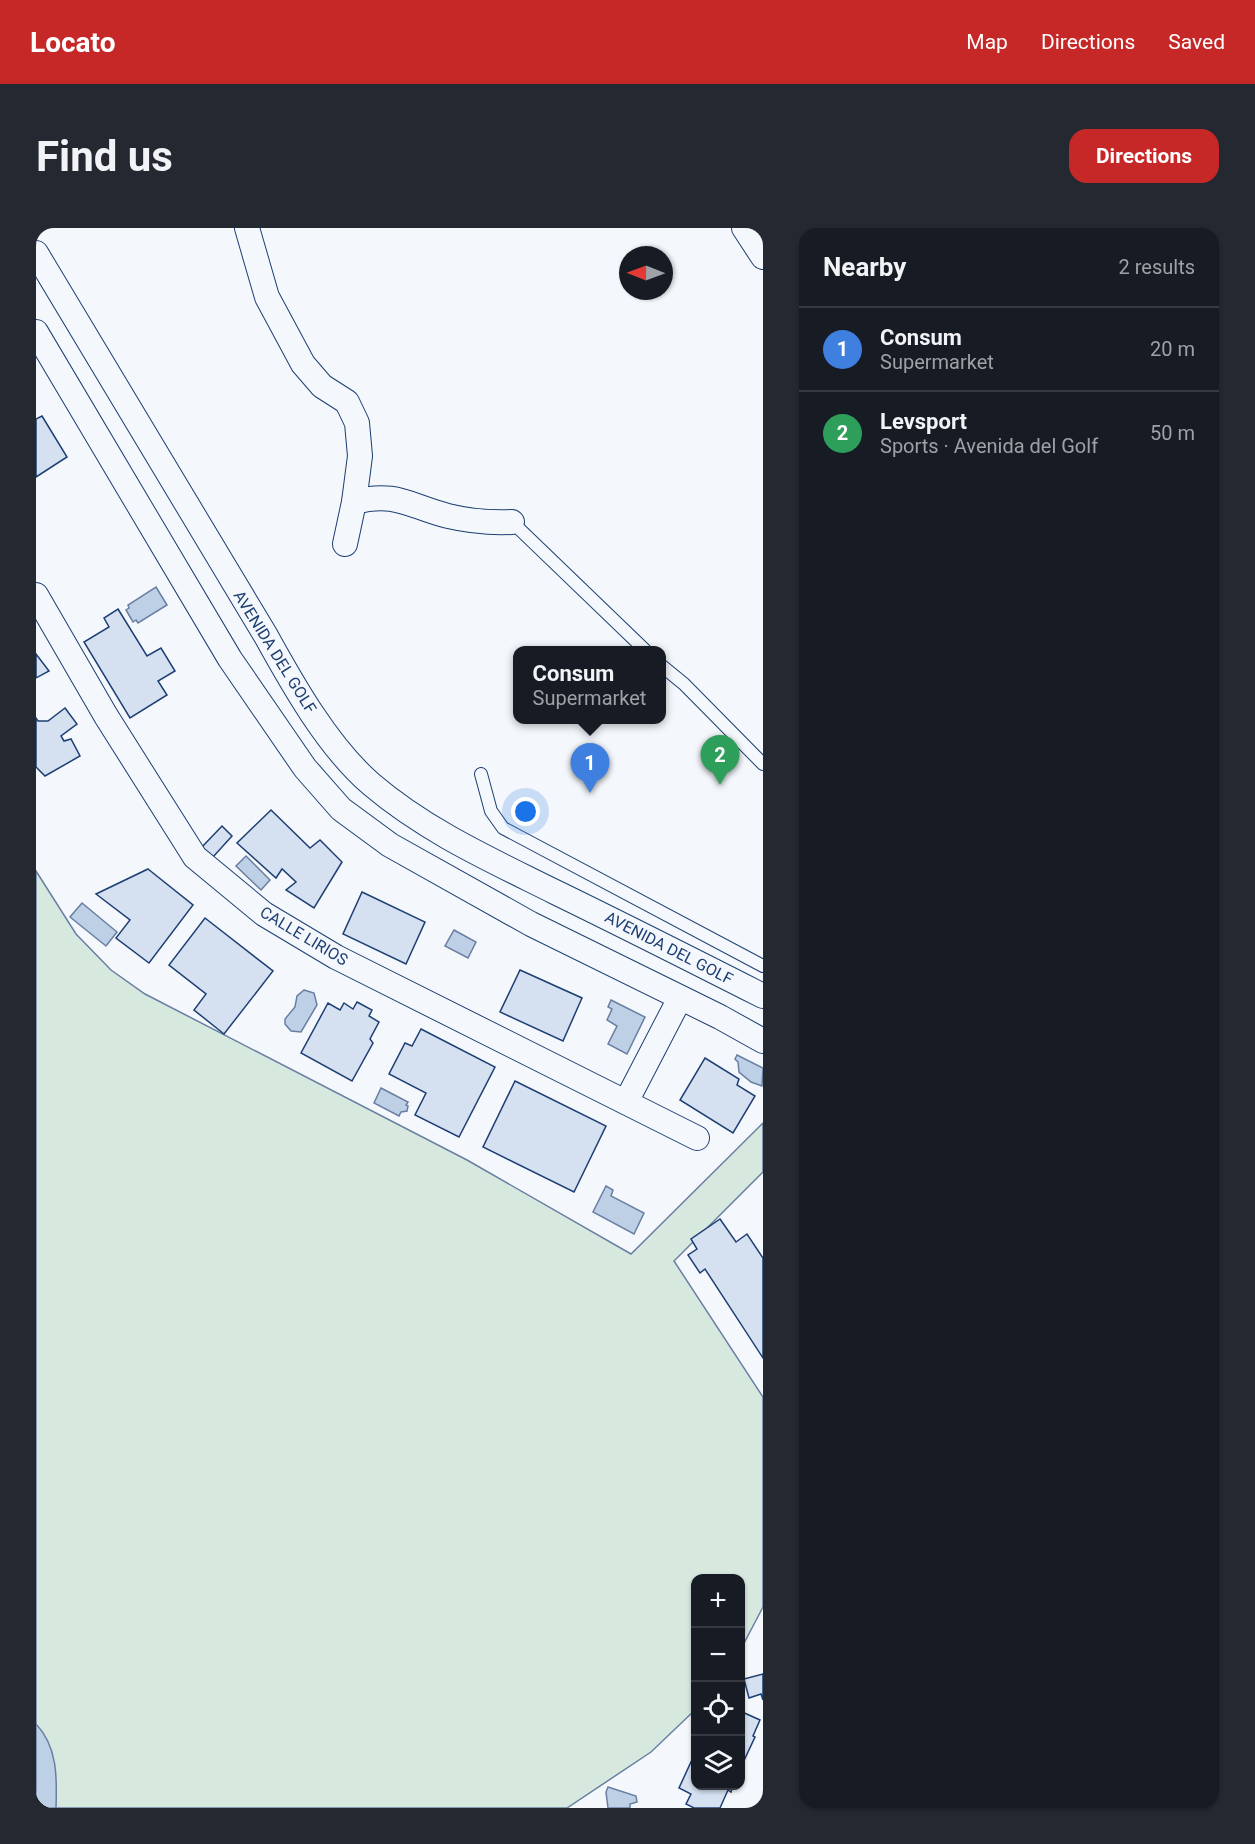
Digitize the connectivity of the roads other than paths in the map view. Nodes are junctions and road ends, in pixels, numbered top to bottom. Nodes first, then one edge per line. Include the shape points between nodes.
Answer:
1 (247, 228) edge
2 (744, 228) edge
3 (36, 253) edge
4 (763, 257) edge
5 (36, 332) edge
6 (354, 502) junction
7 (506, 516) joint
8 (345, 544) dead end
9 (36, 595) edge
10 (640, 646) edge
11 (666, 669) edge
12 (763, 764) edge
13 (481, 774) dead end
14 (763, 966) edge
15 (763, 996) edge
16 (680, 998) junction
17 (763, 1041) edge
18 (626, 1102) junction
19 (697, 1138) dead end

1 - 6 street via 267,297 303,364 322,386 347,402 357,423 360,456
2 - 4 street
3 - 15 street, AVENIDA DEL GOLF via 299,696 370,783 471,851
5 - 16 street via 230,659 305,768 341,810 390,845 521,919
6 - 7 street via 382,497 481,522
6 - 8 street
7 - 10 lane
9 - 18 street, CALLE LIRIOS via 195,857 264,914 336,957
11 - 12 lane
13 - 14 lane via 491,811 503,828
16 - 17 street
16 - 18 street
18 - 19 street, CALLE LIRIOS

